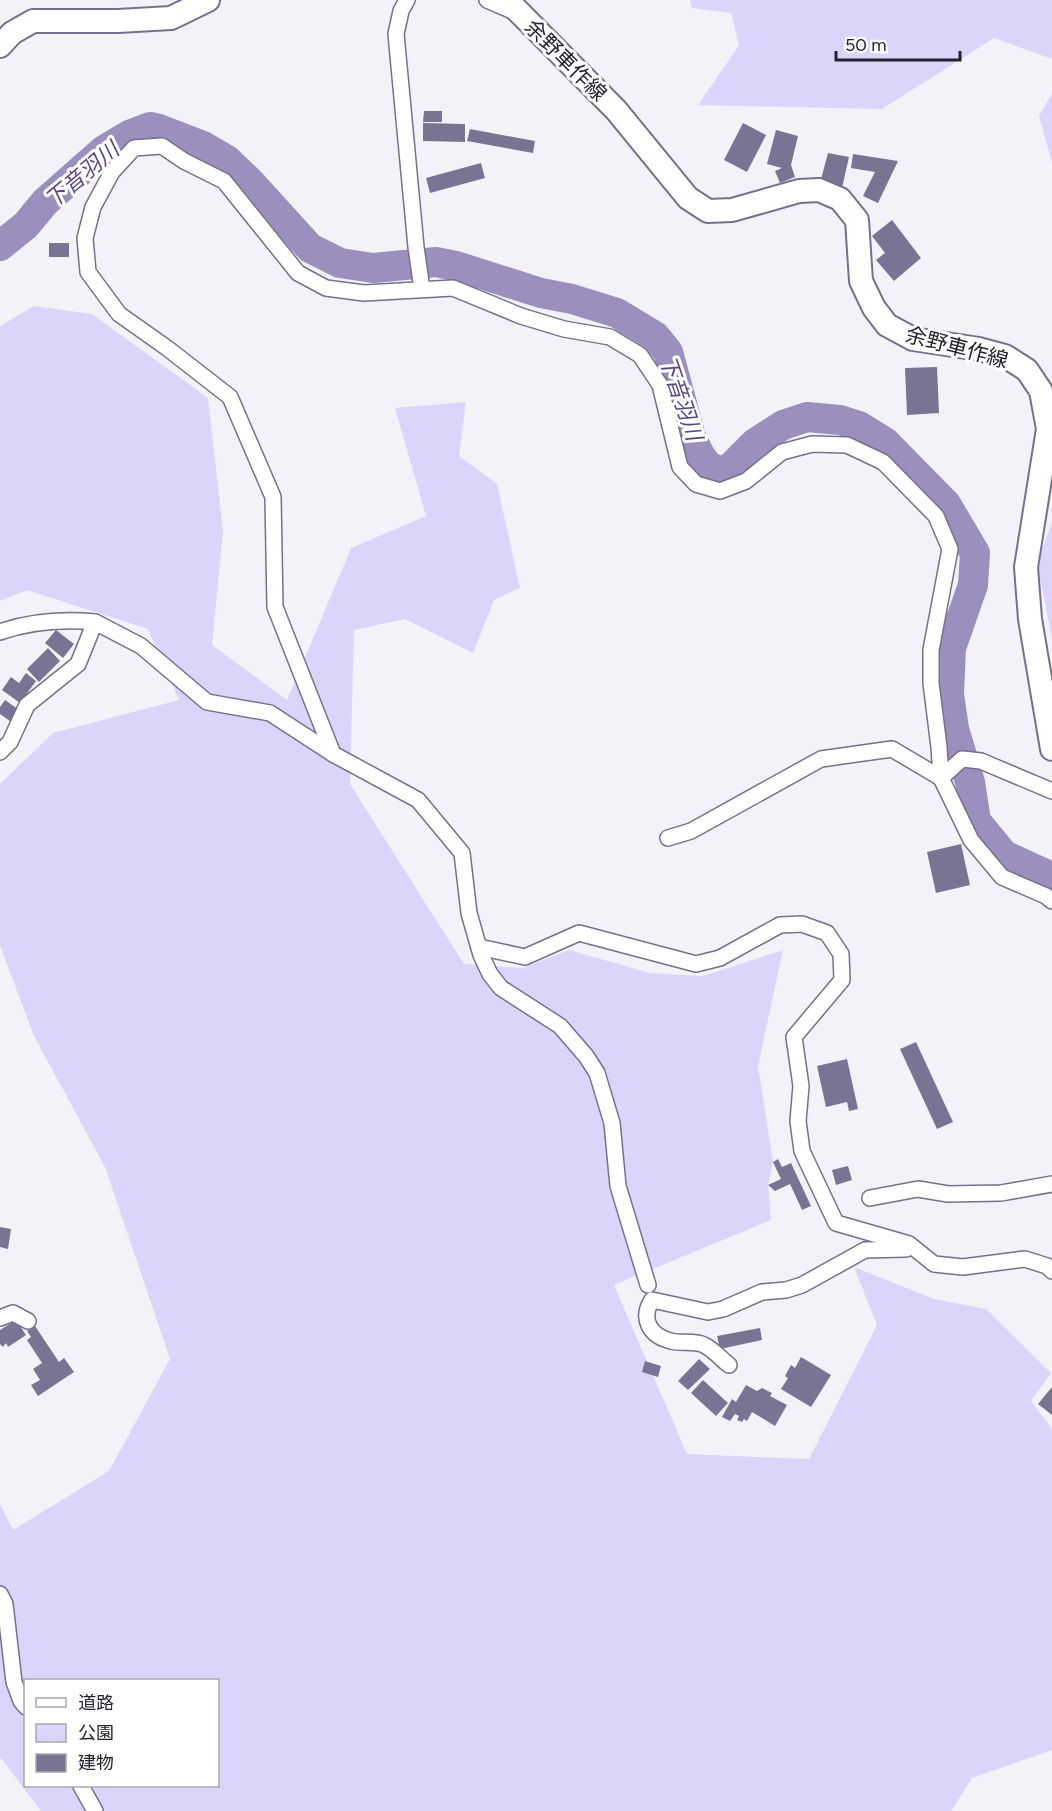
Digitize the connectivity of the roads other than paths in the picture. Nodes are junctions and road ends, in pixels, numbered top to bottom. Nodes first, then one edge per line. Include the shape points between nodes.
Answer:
1 (208, 0) edge
2 (407, 0) edge
3 (488, 0) edge
4 (513, 7) edge
5 (0, 46) edge
6 (422, 289) junction
7 (95, 622) junction
8 (0, 632) edge
9 (1052, 749) edge
10 (0, 752) edge
11 (333, 754) junction
12 (941, 778) junction
13 (1052, 791) edge
14 (668, 838) dead end
15 (1052, 901) edge
16 (479, 947) junction
17 (1052, 1184) edge
18 (870, 1198) dead end
19 (915, 1250) junction
20 (1052, 1271) edge
21 (648, 1285) dead end
22 (0, 1318) edge
23 (28, 1321) dead end
24 (729, 1365) dead end
25 (0, 1594) edge
26 (24, 1705) edge
27 (82, 1787) edge
28 (95, 1811) edge

1 - 5 main road via 171,18 33,21 12,33
2 - 6 street via 396,34
3 - 4 street
4 - 9 main road, 余野車作線 via 616,110 688,198 708,211 732,210 799,191 819,190 840,199 857,220 861,281 874,309 887,325 913,339 1005,356 1027,370 1041,391 1048,429 1026,567 1030,619
6 - 11 street via 364,293 326,288 298,273 224,181 162,146 134,148 112,172 93,207 85,238 88,272 119,314 230,397 273,497 275,607
6 - 12 street via 453,288 521,316 610,338 640,355 660,385 680,467 696,484 720,491 746,481 782,452 812,444 847,445 883,462 936,516 950,549 931,650
7 - 8 street via 24,624
7 - 10 street via 78,663 27,705 10,741
7 - 11 street via 141,646 207,702 270,713
11 - 16 street via 418,800 462,853 469,913
12 - 13 street via 962,759 981,761
12 - 14 street via 892,749 821,759 691,831
12 - 15 street via 971,840 1002,877
16 - 19 street via 525,957 579,933 696,964 720,958 780,925 802,924 827,933 841,954 842,980 794,1037 801,1086 798,1121 802,1151 836,1223 909,1244
16 - 21 street via 490,974 501,988 560,1026 597,1073 612,1122 618,1186
17 - 18 street via 1001,1193 948,1194 918,1189
19 - 20 street via 934,1264 963,1267 1025,1258
19 - 24 street via 866,1250 802,1285 762,1292 708,1312 652,1300 645,1310 650,1327 670,1341 703,1344
22 - 23 street via 13,1313
25 - 26 street via 5,1605 14,1682
27 - 28 street

